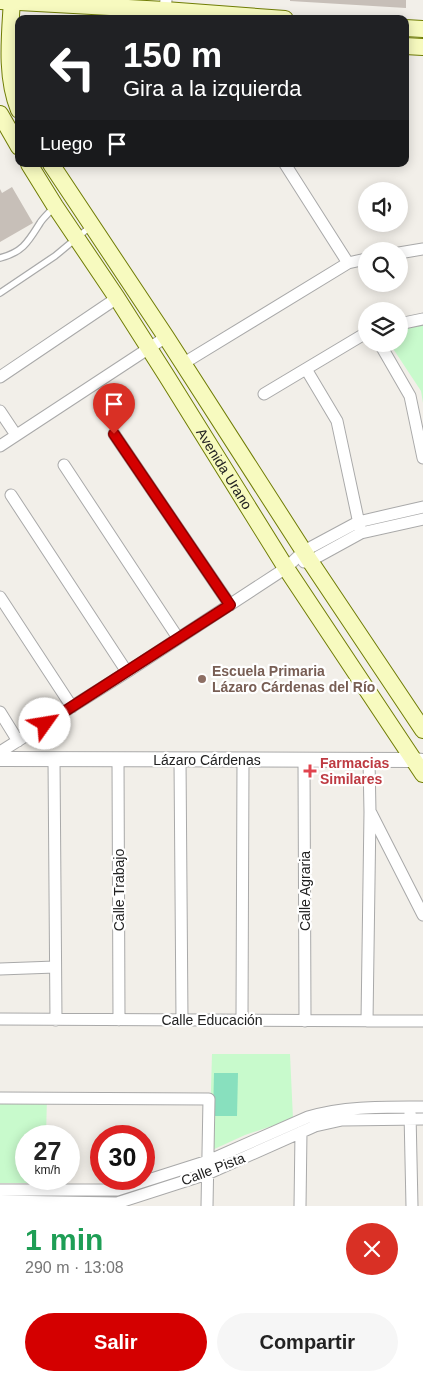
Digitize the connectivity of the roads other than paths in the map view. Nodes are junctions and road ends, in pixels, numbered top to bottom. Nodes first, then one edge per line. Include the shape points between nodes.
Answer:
1 (8, 1) edge
2 (90, 8) edge
3 (165, 10) edge
4 (232, 15) edge
5 (10, 18) edge
6 (409, 28) edge
7 (423, 29) edge
8 (409, 46) edge
9 (423, 47) edge
10 (15, 97) edge
11 (0, 114) edge
12 (15, 140) edge
13 (31, 167) edge
14 (53, 167) edge
15 (287, 167) edge
16 (64, 184) junction
17 (51, 200) junction
18 (92, 225) junction
19 (77, 238) junction
20 (423, 249) edge
21 (408, 252) edge
22 (0, 258) edge
23 (358, 261) edge
24 (348, 263) junction
25 (0, 293) edge
26 (117, 298) junction
27 (423, 319) edge
28 (408, 322) edge
29 (166, 337) junction
30 (358, 339) edge
31 (149, 348) junction
32 (385, 352) edge
33 (184, 364) junction
34 (306, 369) junction
35 (0, 376) edge
36 (264, 394) dead end
37 (0, 411) edge
38 (114, 434) dead end
39 (16, 435) junction
40 (421, 440) edge
41 (0, 446) edge
42 (423, 458) edge
43 (64, 465) dead end
44 (12, 495) dead end
45 (423, 507) edge
46 (423, 519) edge
47 (358, 522) junction
48 (361, 533) junction
49 (307, 556) junction
50 (286, 568) junction
51 (0, 597) edge
52 (230, 605) junction
53 (178, 638) junction
54 (376, 659) junction
55 (127, 672) junction
56 (355, 673) junction
57 (72, 707) junction
58 (0, 712) edge
59 (423, 730) edge
60 (18, 741) junction
61 (0, 752) edge
62 (0, 759) edge
63 (54, 759) junction
64 (118, 759) junction
65 (420, 759) edge
66 (180, 760) junction
67 (243, 760) junction
68 (304, 760) junction
69 (368, 760) junction
70 (423, 774) edge
71 (370, 812) junction
72 (423, 915) edge
73 (55, 967) junction
74 (0, 969) edge
75 (0, 1019) edge
76 (56, 1020) junction
77 (119, 1020) junction
78 (182, 1020) junction
79 (242, 1020) junction
80 (367, 1020) junction
81 (305, 1021) junction
82 (423, 1021) edge
83 (0, 1098) edge
84 (410, 1107) junction
85 (423, 1107) edge
86 (410, 1119) junction
87 (423, 1119) edge
88 (300, 1132) junction
89 (208, 1161) junction
90 (208, 1174) junction
91 (155, 1178) edge
92 (0, 1190) edge
93 (90, 1190) edge
94 (117, 1190) edge
95 (0, 1201) edge
96 (15, 1204) edge
97 (117, 1204) edge
98 (207, 1206) edge
99 (300, 1206) edge
100 (412, 1206) edge

1 - 2 main road
1 - 5 main road
2 - 3 main road
3 - 4 main road
5 - 10 main road via 10,75
6 - 7 main road
8 - 9 main road
11 - 12 main road
13 - 17 main road, Avenida Urano
14 - 16 main road, Avenida Urano
15 - 24 street
16 - 17 main road
16 - 18 main road, Avenida Urano
17 - 19 main road, Avenida Urano
17 - 22 lane via 27,244
18 - 19 lane
18 - 29 main road, Avenida Urano
19 - 25 lane
19 - 26 main road, Avenida Urano
20 - 21 street
23 - 24 street
24 - 33 street
26 - 31 main road, Avenida Urano
26 - 35 street
27 - 28 street
29 - 31 street
29 - 33 main road, Avenida Urano
30 - 34 street
31 - 39 street
31 - 50 main road, Avenida Urano
32 - 40 street via 410,396
33 - 49 main road, Avenida Urano
34 - 36 street
34 - 47 street via 337,421
37 - 39 street
38 - 52 street
39 - 41 street
40 - 42 street
43 - 53 street
44 - 55 street
45 - 47 street
46 - 48 street
47 - 48 street
47 - 49 street
48 - 49 street
49 - 50 street
49 - 54 main road, Avenida Urano
50 - 52 street
50 - 56 main road, Avenida Urano
51 - 57 street
52 - 53 street
53 - 55 street
54 - 56 main road
54 - 59 main road, Avenida Urano
55 - 57 street
56 - 65 main road, Avenida Urano
57 - 60 street
58 - 60 street
60 - 61 street
62 - 63 street, Lázaro Cárdenas
63 - 64 street, Lázaro Cárdenas
63 - 73 street
64 - 66 street, Lázaro Cárdenas
64 - 77 street, Calle Trabajo
65 - 69 street, Lázaro Cárdenas
65 - 70 main road, Avenida Urano
66 - 67 street, Lázaro Cárdenas
66 - 78 street
67 - 68 street, Lázaro Cárdenas
67 - 79 street
68 - 69 street, Lázaro Cárdenas
68 - 81 street, Calle Agraria
69 - 71 street
71 - 72 street
71 - 80 street
73 - 74 street
73 - 76 street
75 - 76 street, Calle Educación
76 - 77 street, Calle Educación
77 - 78 street, Calle Educación
78 - 79 street, Calle Educación
79 - 81 street, Calle Educación
80 - 81 street, Calle Educación
80 - 82 street, Calle Educación
83 - 89 street via 208,1099
84 - 85 street, Calle Pista
84 - 86 street
84 - 89 street, Calle Pista via 324,1112
86 - 87 street, Calle Pista
86 - 88 street, Calle Pista via 342,1120
86 - 100 street
88 - 90 street, Calle Pista
88 - 99 street
89 - 90 street
89 - 91 street, Calle Pista
90 - 97 street, Calle Pista
90 - 98 street
92 - 93 street, Calle Pista
94 - 97 street
95 - 96 street, Calle Pista
96 - 97 street, Calle Pista

